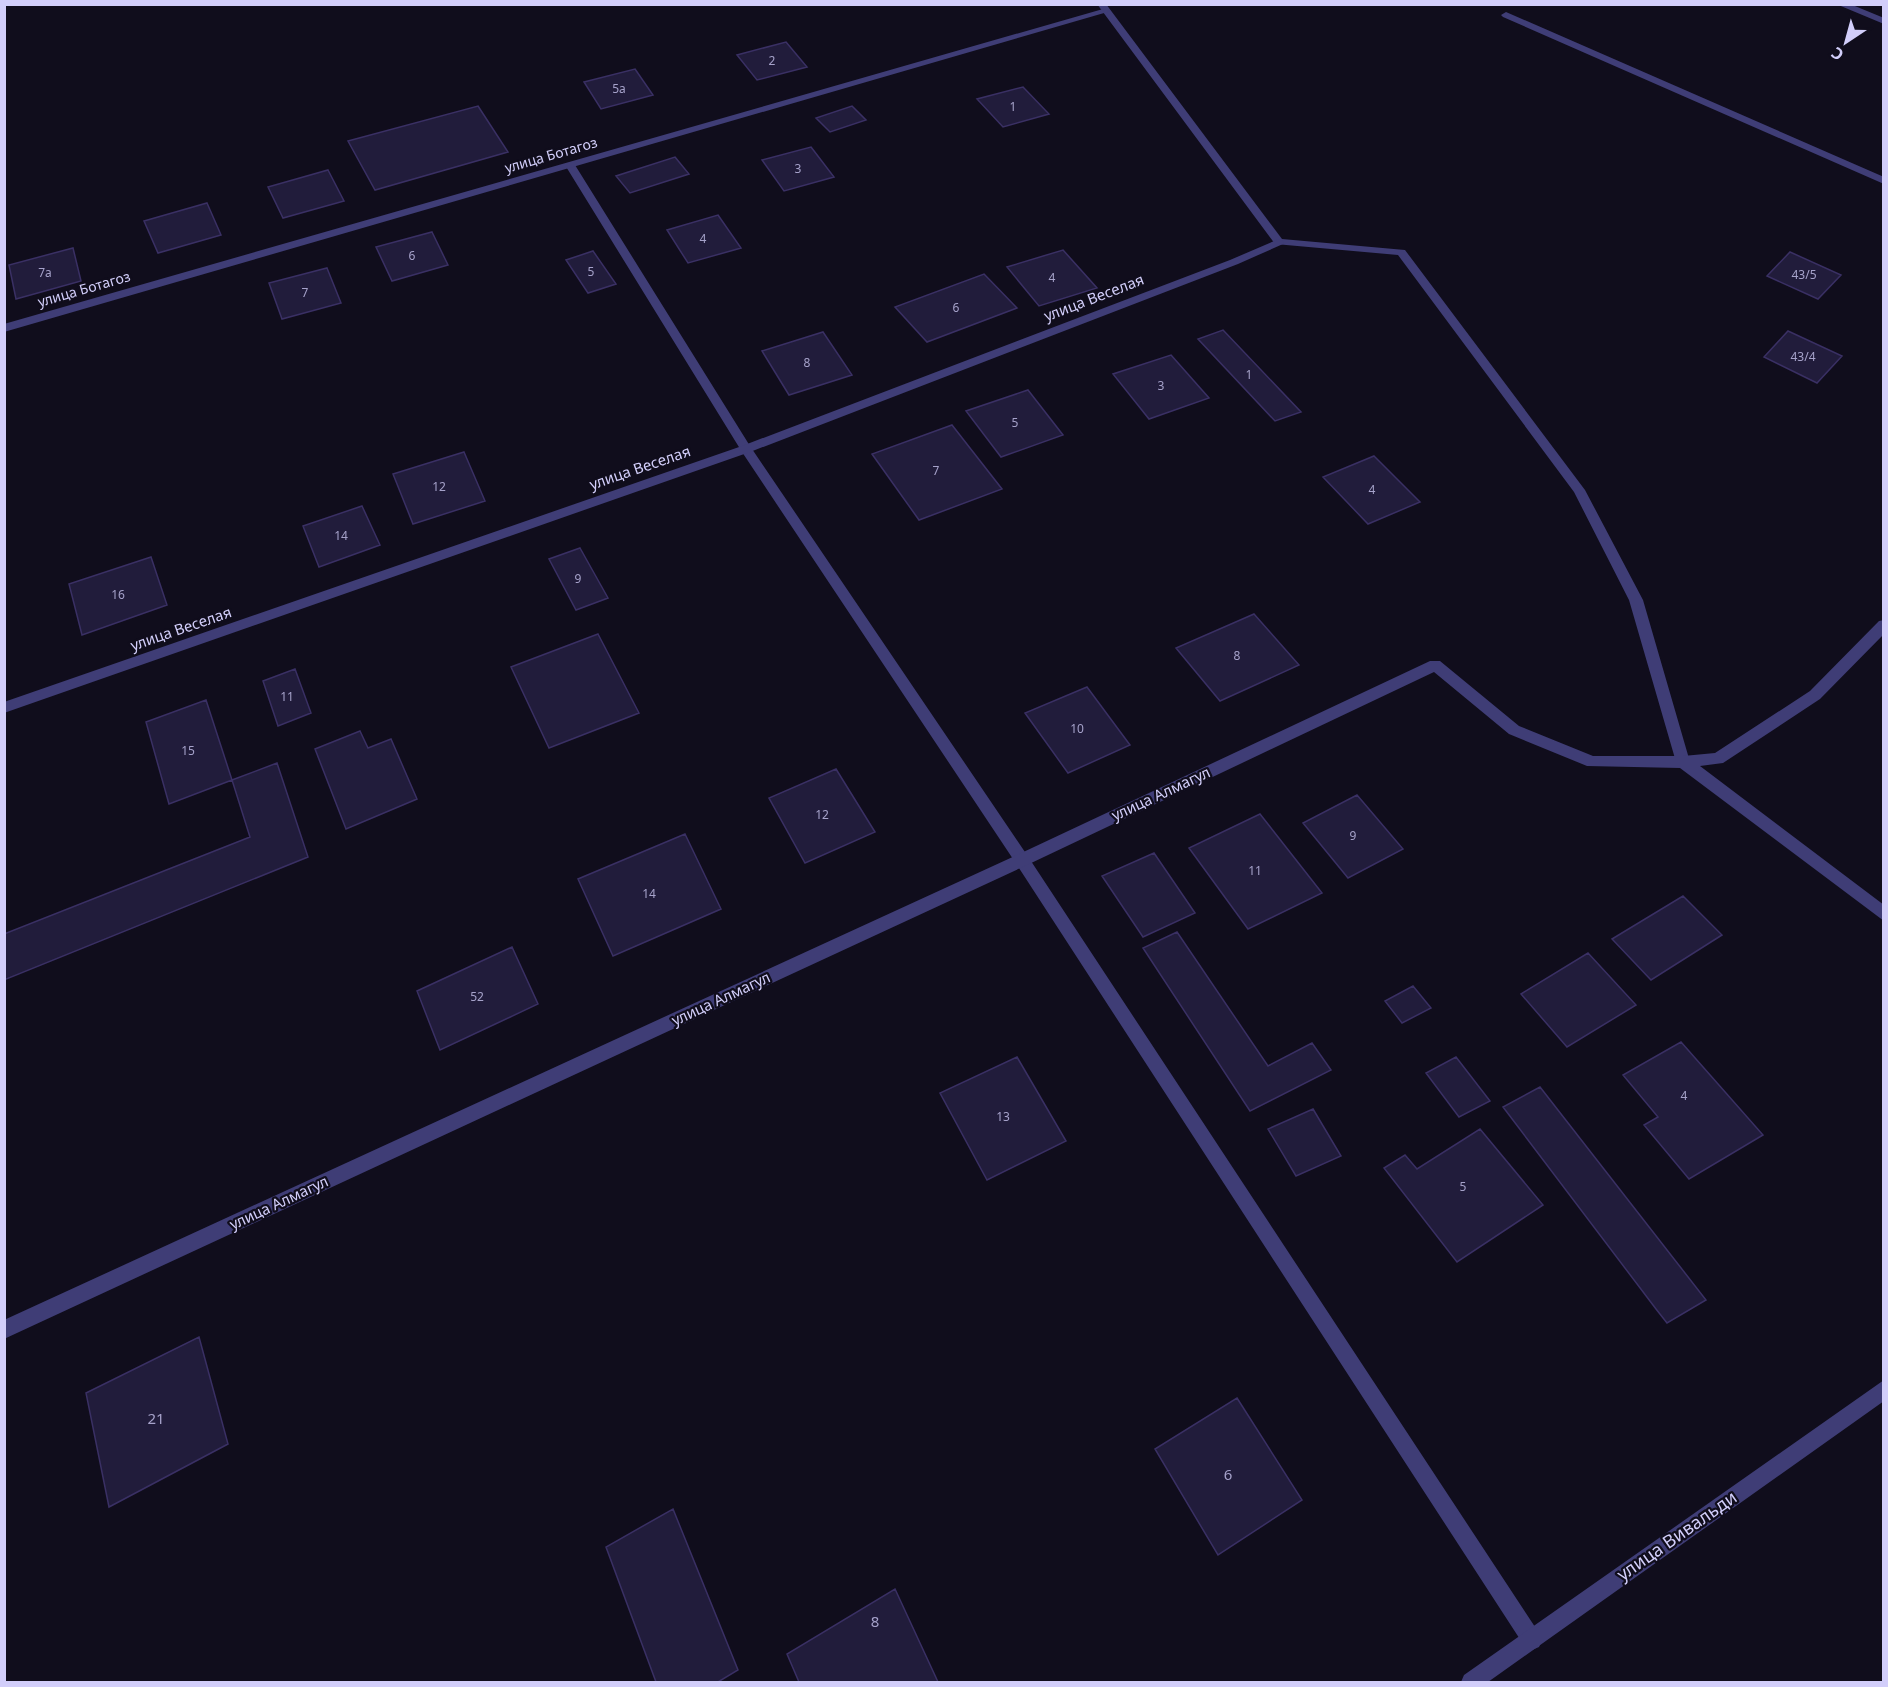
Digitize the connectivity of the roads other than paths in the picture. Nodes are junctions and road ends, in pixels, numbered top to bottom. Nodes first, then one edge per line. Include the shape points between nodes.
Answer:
1 (1840, 4) edge
2 (1103, 8) edge
3 (1506, 15) dead end
4 (1884, 21) edge
5 (570, 165) junction
6 (1884, 181) edge
7 (1279, 242) junction
8 (4, 328) edge
9 (746, 449) junction
10 (1884, 625) edge
11 (4, 708) edge
12 (1683, 762) junction
13 (1022, 860) junction
14 (1884, 914) edge
15 (4, 1330) edge
16 (1884, 1389) edge
17 (1532, 1640) junction
18 (1471, 1683) edge

1 - 4 street
2 - 5 street, улица Ботагоз
2 - 7 street
3 - 6 street
5 - 8 street, улица Ботагоз
5 - 9 street
7 - 9 street, улица Веселая
7 - 12 street via 1401,252 1579,490 1636,600
9 - 11 street, улица Веселая
9 - 13 street
10 - 12 street via 1815,695 1718,759
12 - 13 street, улица Алмагул via 1592,762 1514,730 1435,665
12 - 14 street
13 - 15 street, улица Алмагул
13 - 17 street
16 - 17 street, улица Вивальди
17 - 18 street, улица Вивальди

